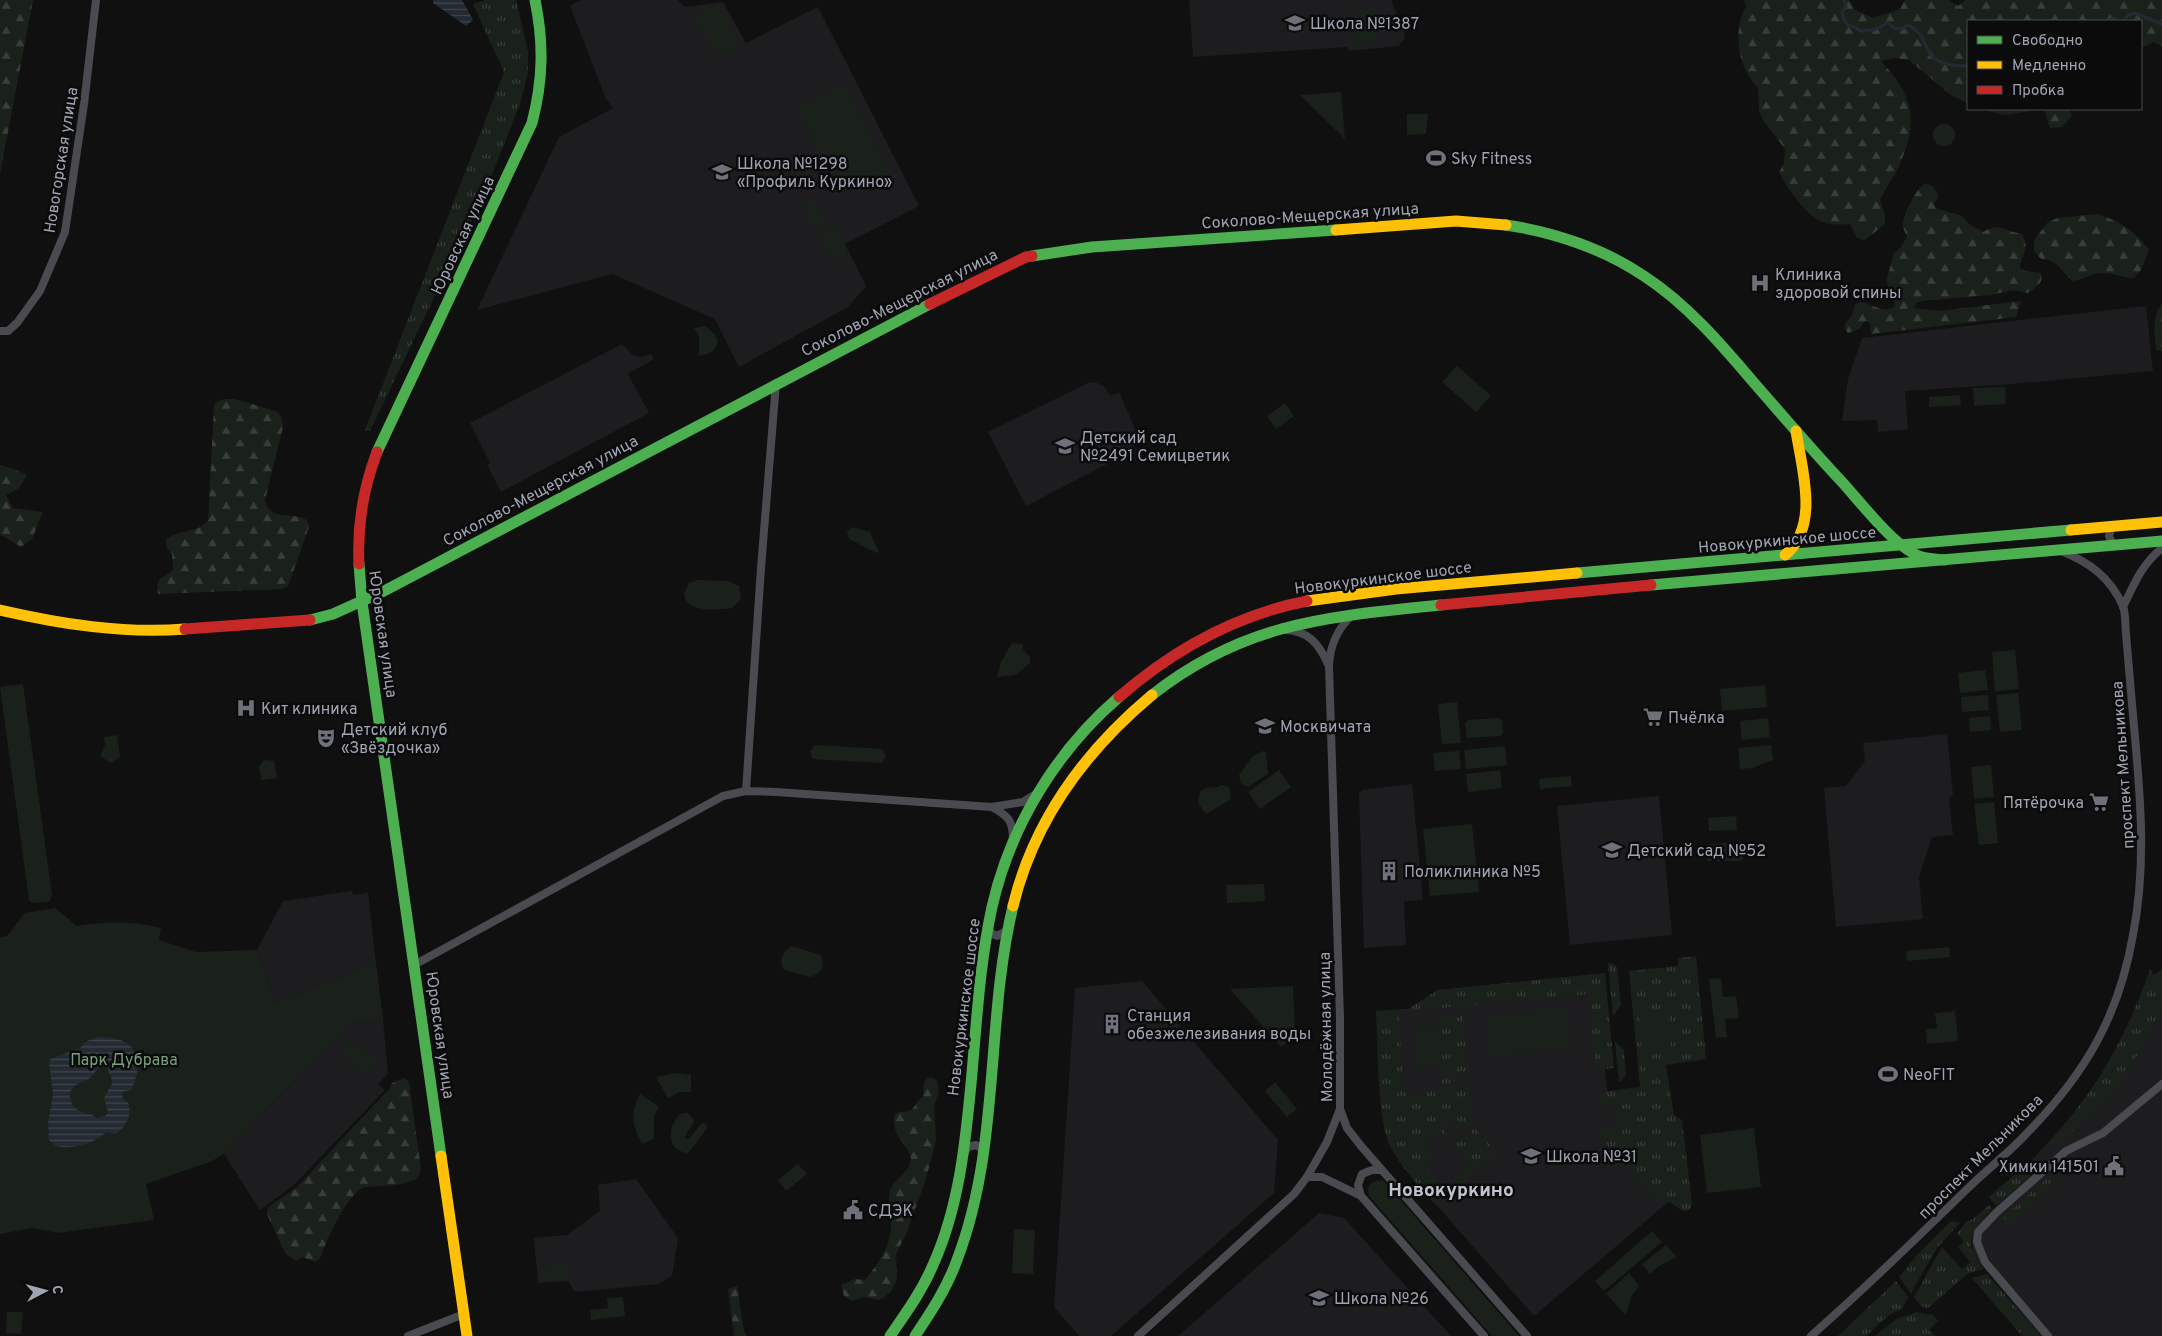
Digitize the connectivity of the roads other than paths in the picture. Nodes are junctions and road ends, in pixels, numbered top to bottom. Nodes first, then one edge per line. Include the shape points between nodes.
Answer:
1 (96, 0) edge
2 (534, 0) edge
3 (0, 331) edge
4 (776, 383) junction
5 (1796, 431) junction
6 (2162, 522) edge
7 (2118, 526) junction
8 (2162, 541) edge
9 (2120, 545) junction
10 (1901, 546) junction
11 (2162, 548) edge
12 (2061, 551) junction
13 (1785, 555) junction
14 (1945, 560) junction
15 (1890, 565) junction
16 (362, 602) junction
17 (2123, 607) junction
18 (0, 610) edge
19 (1353, 614) junction
20 (1275, 630) junction
21 (1329, 666) junction
22 (746, 790) junction
23 (1038, 793) junction
24 (992, 807) junction
25 (1014, 842) junction
26 (988, 925) junction
27 (1008, 930) junction
28 (414, 966) junction
29 (2162, 1084) edge
30 (1340, 1109) junction
31 (963, 1156) junction
32 (984, 1158) junction
33 (1382, 1170) junction
34 (1307, 1177) junction
35 (1361, 1196) junction
36 (464, 1314) junction
37 (408, 1336) edge
38 (467, 1336) edge
39 (890, 1336) edge
40 (916, 1336) edge
41 (1138, 1336) edge
42 (1484, 1336) edge
43 (1527, 1336) edge
44 (1811, 1336) edge
45 (2048, 1336) edge

1 - 3 street, Новогорская улица via 65,232 40,291 8,332
2 - 16 street, Юровская улица via 540,23 543,70 538,107 376,456 362,503 357,536
4 - 5 street, Соколово-Мещерская улица via 962,286 1041,254 1092,247 1402,224 1485,222 1553,234 1601,253 1648,279 1712,337
4 - 16 street, Соколово-Мещерская улица
4 - 22 street
5 - 10 street, Соколово-Мещерская улица
5 - 13 street via 1803,488 1803,525 1800,538
6 - 7 street, Новокуркинское шоссе
7 - 9 street via 2111,529 2109,536 2112,543
7 - 10 street, Новокуркинское шоссе
8 - 9 street, Новокуркинское шоссе
9 - 12 street, Новокуркинское шоссе
10 - 13 street, Новокуркинское шоссе
10 - 14 street, Соколово-Мещерская улица via 1922,557
10 - 15 street via 1900,558
11 - 17 street via 2146,563
12 - 14 street, Новокуркинское шоссе
12 - 17 street, проспект Мельникова via 2097,569
13 - 23 street, Новокуркинское шоссе via 1396,589 1268,611 1198,640 1146,674 1119,696 1069,748
14 - 15 street, Новокуркинское шоссе
15 - 19 street, Новокуркинское шоссе
16 - 18 street, Соколово-Мещерская улица via 334,614 305,621 147,631 69,623
16 - 28 street, Юровская улица
17 - 44 street, проспект Мельникова via 2141,794 2141,862 2133,937 2125,971 2104,1029 2080,1072 2029,1132
19 - 20 street, Новокуркинское шоссе
19 - 21 street, Молодёжная улица via 1337,633
20 - 21 street, Молодёжная улица via 1291,630 1312,638
20 - 27 street, Новокуркинское шоссе via 1210,656 1186,671 1146,699 1095,748 1064,789 1040,831 1022,876
21 - 30 street, Молодёжная улица
22 - 24 street
22 - 28 street via 723,796
23 - 24 street via 1023,802
23 - 25 street, Новокуркинское шоссе
24 - 25 street via 1006,815
25 - 26 street, Новокуркинское шоссе via 1002,868
26 - 27 street via 990,933 997,936
26 - 31 street, Новокуркинское шоссе
27 - 32 street, Новокуркинское шоссе
28 - 36 street, Юровская улица
29 - 45 street via 2104,1133 2066,1151 1978,1232 1977,1242 1985,1262
30 - 33 street via 1348,1128
30 - 34 street, Молодёжная улица via 1328,1142
31 - 32 street via 968,1148 976,1146 982,1149
31 - 39 street, Новокуркинское шоссе via 956,1200 936,1258 908,1312
32 - 40 street, Новокуркинское шоссе via 975,1210 963,1244 936,1306
33 - 35 street via 1362,1174 1358,1184
33 - 43 street
34 - 35 street via 1322,1177
34 - 41 street, Молодёжная улица via 1282,1206
35 - 42 street
36 - 37 street
36 - 38 street, Юровская улица

